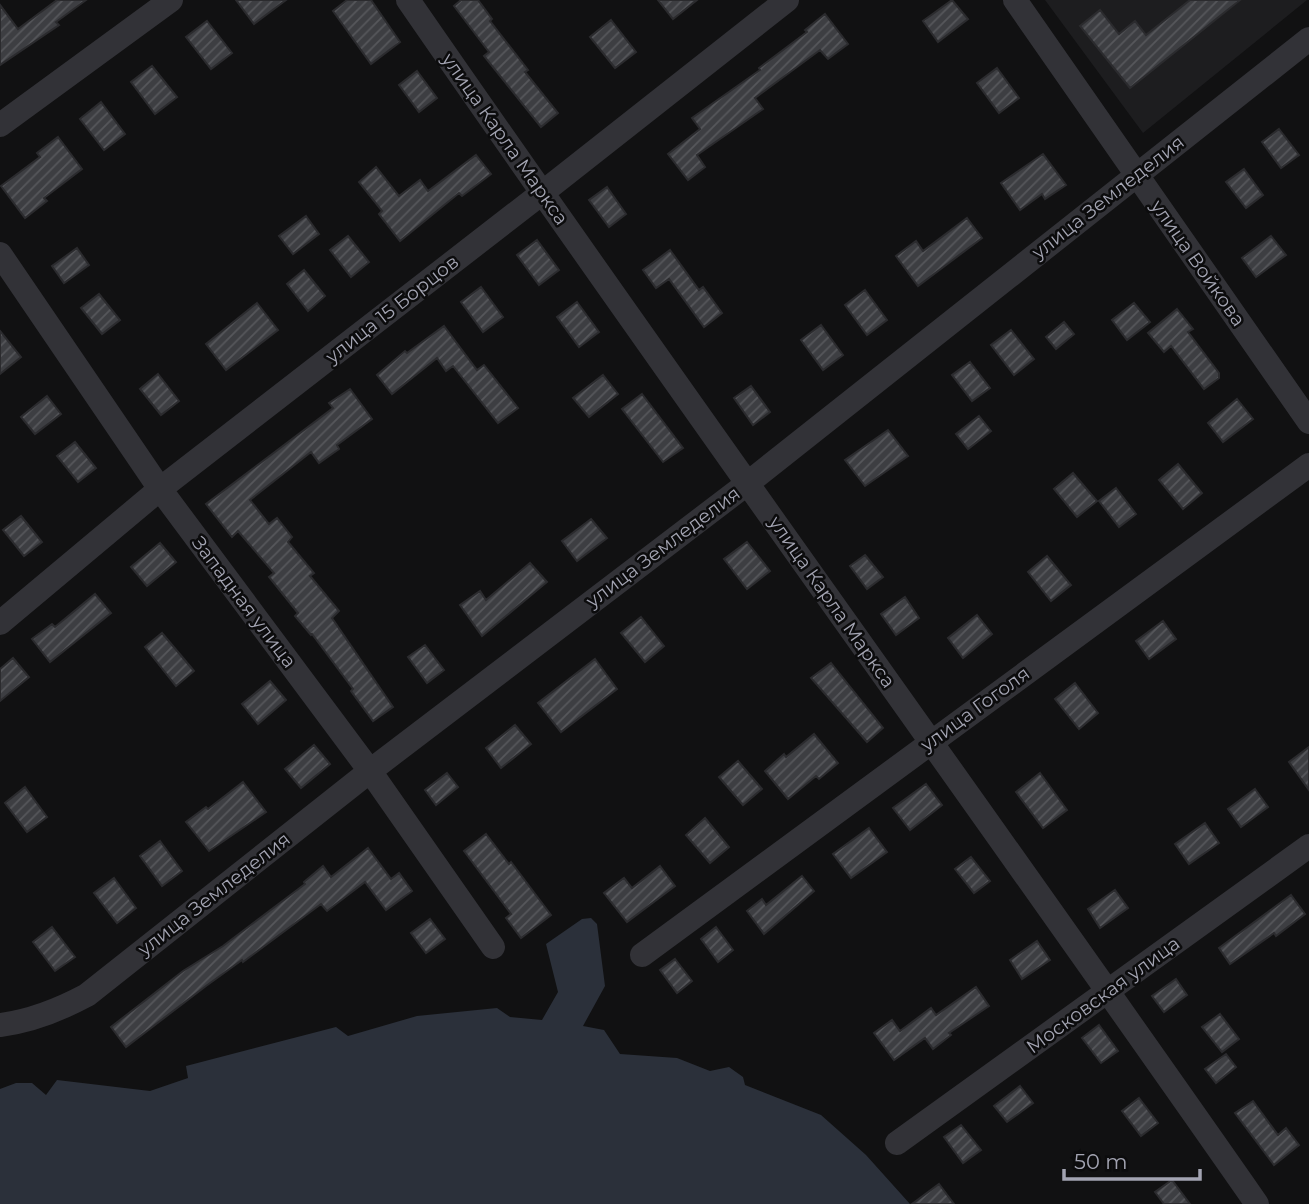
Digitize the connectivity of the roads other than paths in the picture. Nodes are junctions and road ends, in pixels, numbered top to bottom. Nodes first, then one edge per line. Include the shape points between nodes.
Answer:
1 (171, 0) edge
2 (408, 0) edge
3 (787, 0) edge
4 (1015, 0) edge
5 (1309, 39) edge
6 (0, 125) edge
7 (1136, 174) junction
8 (542, 193) junction
9 (0, 254) edge
10 (1309, 422) edge
11 (1309, 465) edge
12 (748, 483) junction
13 (160, 489) junction
14 (0, 623) edge
15 (931, 741) junction
16 (370, 771) junction
17 (1309, 846) edge
18 (493, 947) dead end
19 (642, 955) dead end
20 (1109, 991) junction
21 (0, 1025) edge
22 (897, 1143) dead end
23 (1257, 1204) edge

1 - 6 street
2 - 8 street, улица Карла Маркса
3 - 8 street, улица 15 Борцов
4 - 7 street, улица Войкова
5 - 7 street, улица Земледелия
7 - 10 street, улица Войкова
7 - 12 street, улица Земледелия
8 - 12 street, улица Карла Маркса
8 - 13 street, улица 15 Борцов
9 - 13 street, Западная улица
11 - 15 street, улица Гоголя
12 - 15 street, улица Карла Маркса
12 - 16 street, улица Земледелия
13 - 14 street, улица 15 Борцов
13 - 16 street, Западная улица
15 - 19 street, улица Гоголя
15 - 20 street, улица Карла Маркса
16 - 18 street, Западная улица
16 - 21 street, улица Земледелия via 87,995 27,1021
17 - 20 street, Московская улица
20 - 22 street, Московская улица
20 - 23 street, улица Карла Маркса

